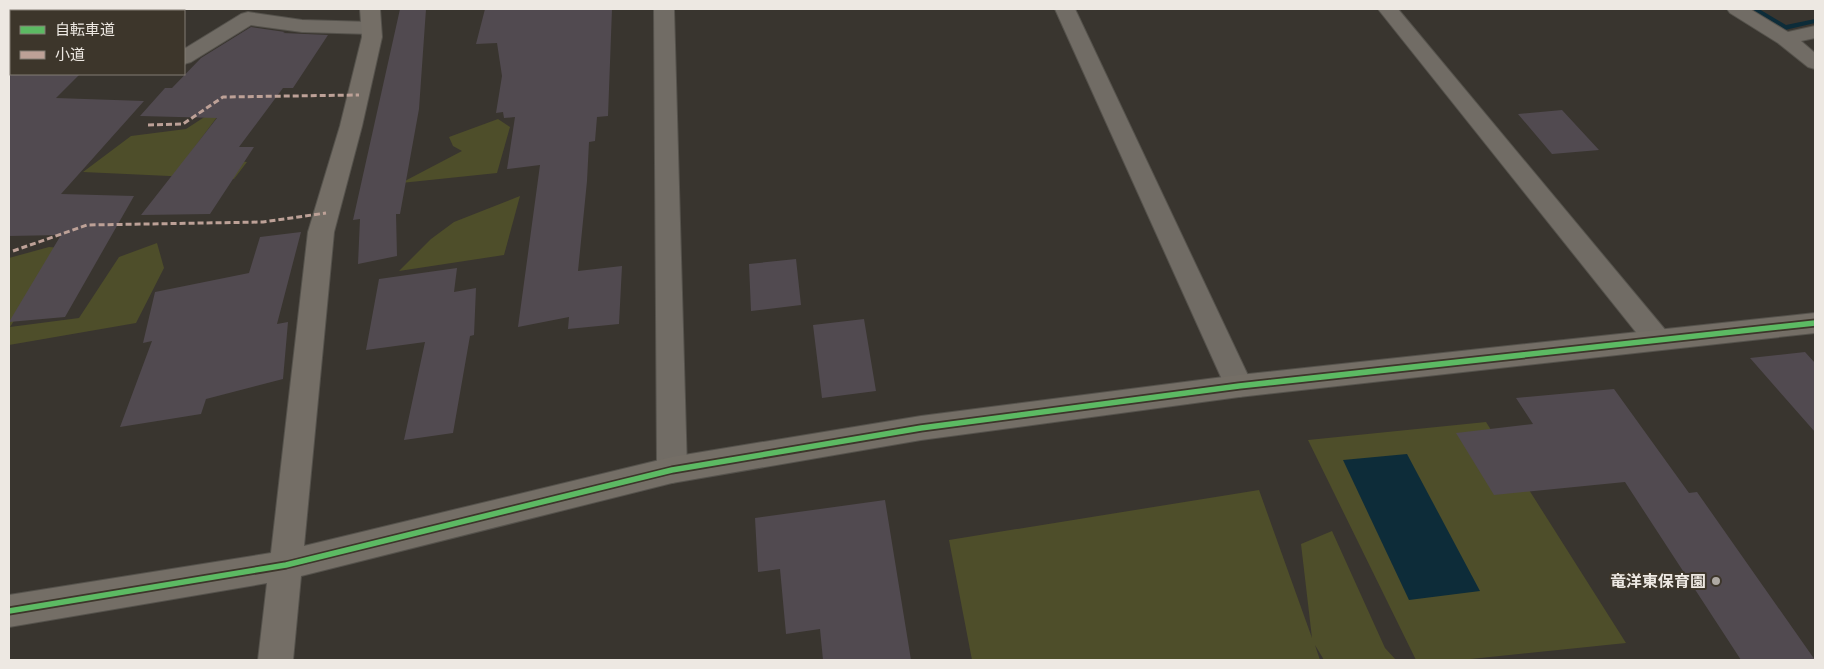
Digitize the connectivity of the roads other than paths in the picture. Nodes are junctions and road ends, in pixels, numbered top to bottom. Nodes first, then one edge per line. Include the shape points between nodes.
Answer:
1 (664, 9) edge
2 (1065, 9) edge
3 (1388, 9) edge
4 (1737, 9) edge
5 (370, 19) edge
6 (1815, 32) edge
7 (1785, 39) junction
8 (185, 57) edge
9 (1815, 63) edge
10 (1815, 323) edge
11 (1657, 339) junction
12 (1239, 386) junction
13 (672, 470) junction
14 (286, 565) junction
15 (9, 611) edge
16 (276, 660) edge

1 - 13 street
2 - 12 street
3 - 11 street
4 - 7 street
5 - 8 street via 302,26 248,18
5 - 14 street via 372,37 351,126 320,232
6 - 7 street
7 - 9 street
10 - 11 street
11 - 12 street
12 - 13 street via 922,428
13 - 14 street
14 - 15 street
14 - 16 street

